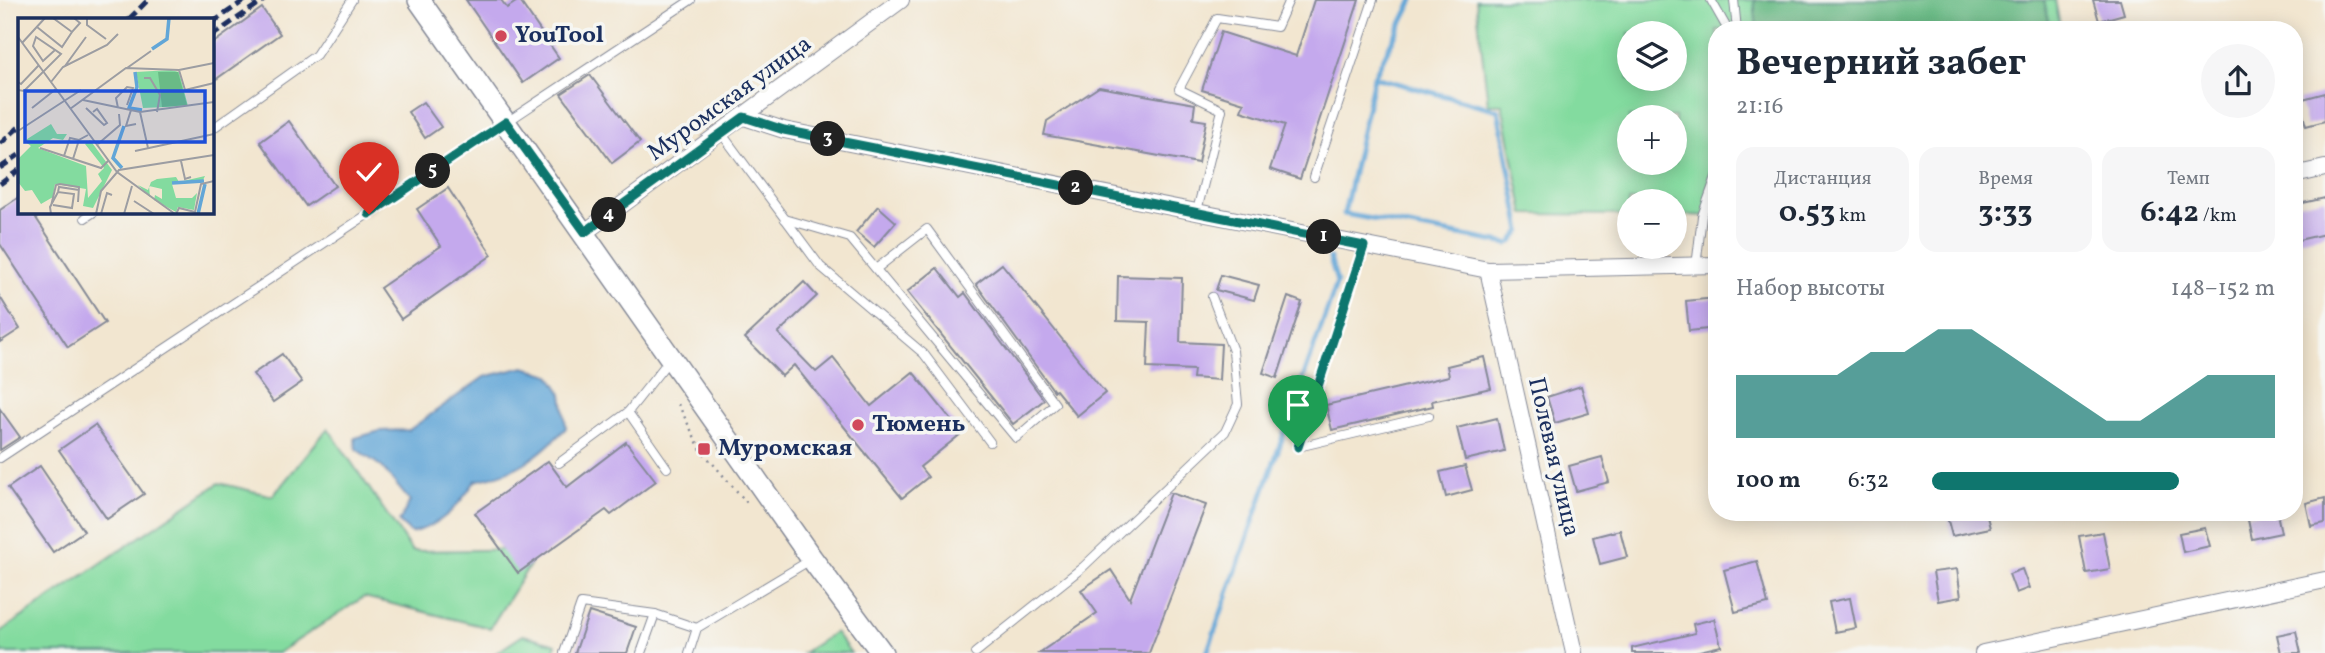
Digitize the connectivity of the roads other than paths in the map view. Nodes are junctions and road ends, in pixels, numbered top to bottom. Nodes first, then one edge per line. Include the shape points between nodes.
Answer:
1 (352, 0) edge
2 (419, 0) edge
3 (691, 0) edge
4 (901, 0) edge
5 (1289, 0) edge
6 (1373, 0) edge
7 (1711, 0) edge
8 (1734, 0) edge
9 (1723, 21) edge
10 (1736, 21) edge
11 (744, 117) junction
12 (506, 122) junction
13 (214, 128) edge
14 (722, 134) junction
15 (2325, 168) edge
16 (2303, 174) edge
17 (1314, 177) dead end
18 (1708, 199) edge
19 (1197, 211) junction
20 (91, 214) edge
21 (85, 218) dead end
22 (785, 219) junction
23 (585, 232) junction
24 (1364, 246) junction
25 (1708, 266) edge
26 (1696, 267) junction
27 (876, 269) junction
28 (1488, 270) junction
29 (1212, 297) dead end
30 (672, 356) junction
31 (628, 412) junction
32 (1429, 416) dead end
33 (990, 442) dead end
34 (0, 458) edge
35 (559, 463) dead end
36 (667, 468) dead end
37 (812, 559) junction
38 (2325, 580) edge
39 (655, 614) junction
40 (697, 628) junction
41 (564, 653) edge
42 (642, 653) edge
43 (689, 653) edge
44 (882, 653) edge
45 (975, 653) edge
46 (1574, 653) edge
47 (1983, 653) edge

1 - 13 lane via 316,55
2 - 12 main road
3 - 12 lane
4 - 11 street, Муромская улица
5 - 19 lane via 1277,27 1217,18 1179,89 1222,110
6 - 17 lane
7 - 9 lane
8 - 10 lane
11 - 14 street, Муромская улица
11 - 19 street via 784,130
12 - 23 main road
12 - 34 lane
14 - 22 lane
14 - 23 street, Муромская улица
15 - 16 street
18 - 26 lane
19 - 24 street
20 - 21 lane
22 - 27 lane via 850,238
22 - 33 lane via 820,266 924,354
23 - 30 main road
24 - 28 street
24 - 32 lane via 1298,447
25 - 26 street
26 - 28 street
27 - 27 lane via 1016,438 1055,404 927,229
28 - 46 street, Полевая улица
29 - 45 lane via 1233,351 1237,404 1225,432 1083,567
30 - 31 lane
30 - 37 main road
31 - 35 lane
31 - 36 lane
37 - 40 lane
37 - 44 main road
38 - 47 street
39 - 40 lane
39 - 41 lane via 580,604
39 - 42 lane
40 - 43 lane

